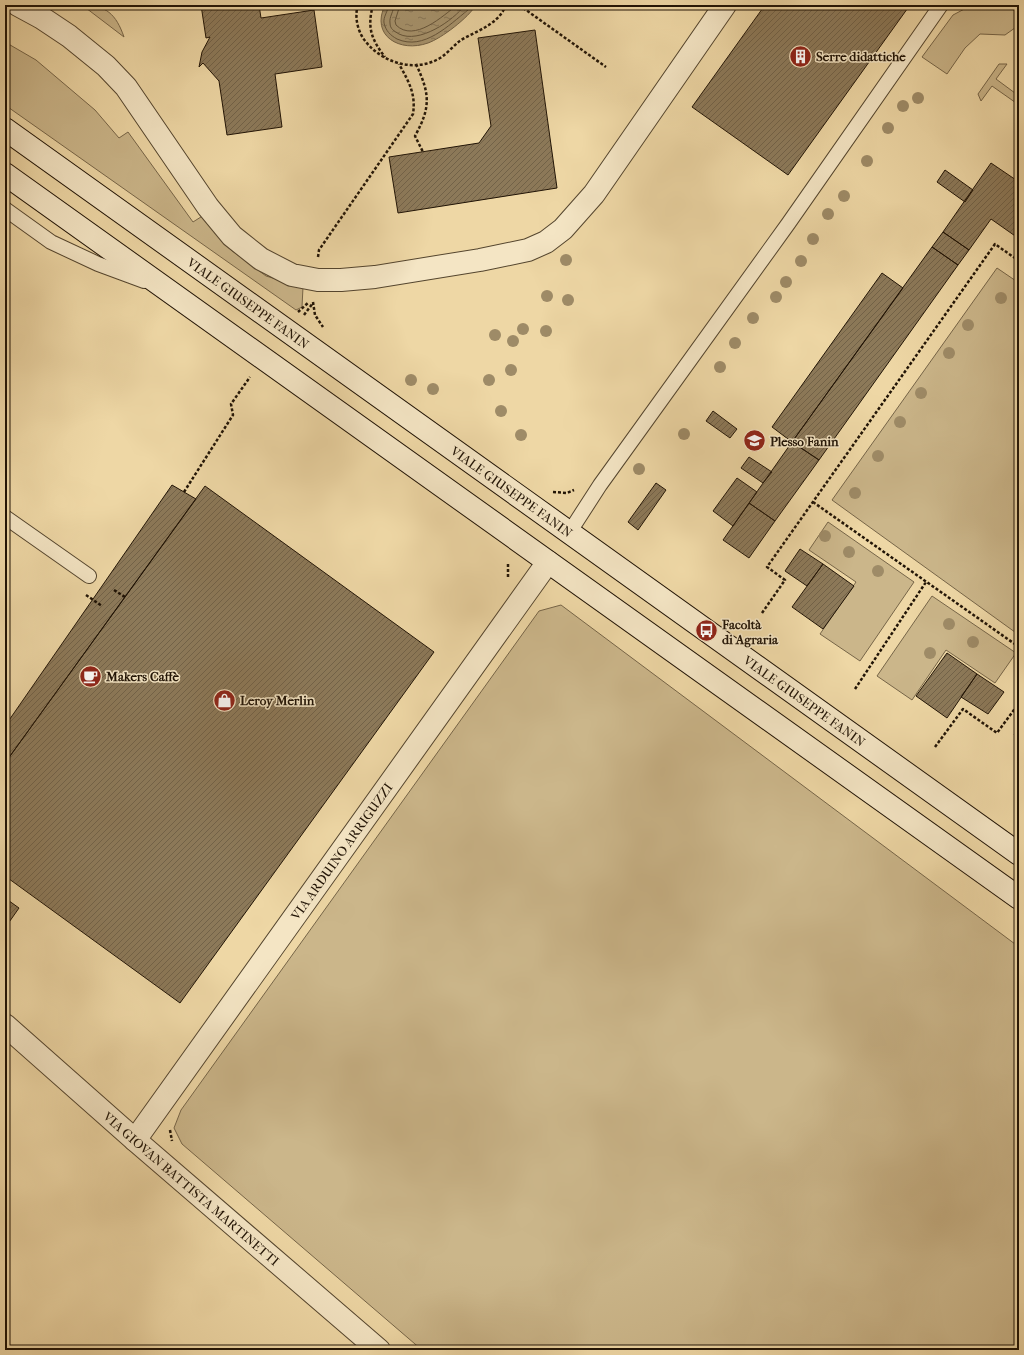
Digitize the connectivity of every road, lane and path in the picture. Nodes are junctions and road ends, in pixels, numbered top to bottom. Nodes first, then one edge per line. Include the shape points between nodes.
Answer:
1 (18, 5) edge
2 (358, 5) edge
3 (373, 5) edge
4 (506, 5) edge
5 (519, 5) edge
6 (725, 5) edge
7 (941, 5) edge
8 (386, 59) junction
9 (399, 64) junction
10 (416, 64) junction
11 (606, 67) dead end
12 (5, 129) edge
13 (423, 152) dead end
14 (5, 174) edge
15 (5, 209) edge
16 (1019, 261) edge
17 (164, 288) junction
18 (315, 289) junction
19 (284, 328) junction
20 (262, 357) junction
21 (184, 492) dead end
22 (813, 502) junction
23 (5, 517) edge
24 (569, 533) junction
25 (548, 562) junction
26 (89, 576) dead end
27 (926, 582) junction
28 (114, 590) dead end
29 (85, 594) dead end
30 (125, 597) dead end
31 (102, 606) dead end
32 (762, 613) dead end
33 (1019, 647) edge
34 (855, 689) dead end
35 (1019, 703) edge
36 (935, 747) dead end
37 (1019, 854) edge
38 (1019, 898) edge
39 (5, 1025) edge
40 (135, 1140) junction
41 (379, 1350) edge

1 - 18 main road via 69,36 106,66 126,87 208,207 232,236 261,259
2 - 8 path via 357,22 362,37 375,53
3 - 8 path via 370,31
4 - 10 path via 493,22 461,40 439,58
5 - 11 path
6 - 18 main road via 594,194 563,229 546,242 528,250 375,277 342,280
7 - 24 lane via 793,217 600,485
8 - 9 path
9 - 10 path
9 - 18 path via 411,86 413,114 319,250
10 - 13 path via 428,96 424,121 415,136
12 - 19 main road, VIALE GIUSEPPE FANIN
14 - 17 main road
15 - 17 lane via 51,242 98,264
16 - 22 path via 995,244
17 - 20 main road
18 - 19 path
19 - 24 main road, VIALE GIUSEPPE FANIN
20 - 21 path via 231,404 233,415
20 - 25 main road
22 - 27 path
22 - 32 path via 767,568 785,580
23 - 26 lane
24 - 37 main road, VIALE GIUSEPPE FANIN
25 - 38 main road
25 - 40 main road, VIA ARDUINO ARRIGUZZI
27 - 33 path
27 - 34 path
28 - 30 path
29 - 31 path
35 - 36 path via 997,733 963,709
39 - 40 main road, VIA GIOVAN BATTISTA MARTINETTI
40 - 41 main road, VIA GIOVAN BATTISTA MARTINETTI

